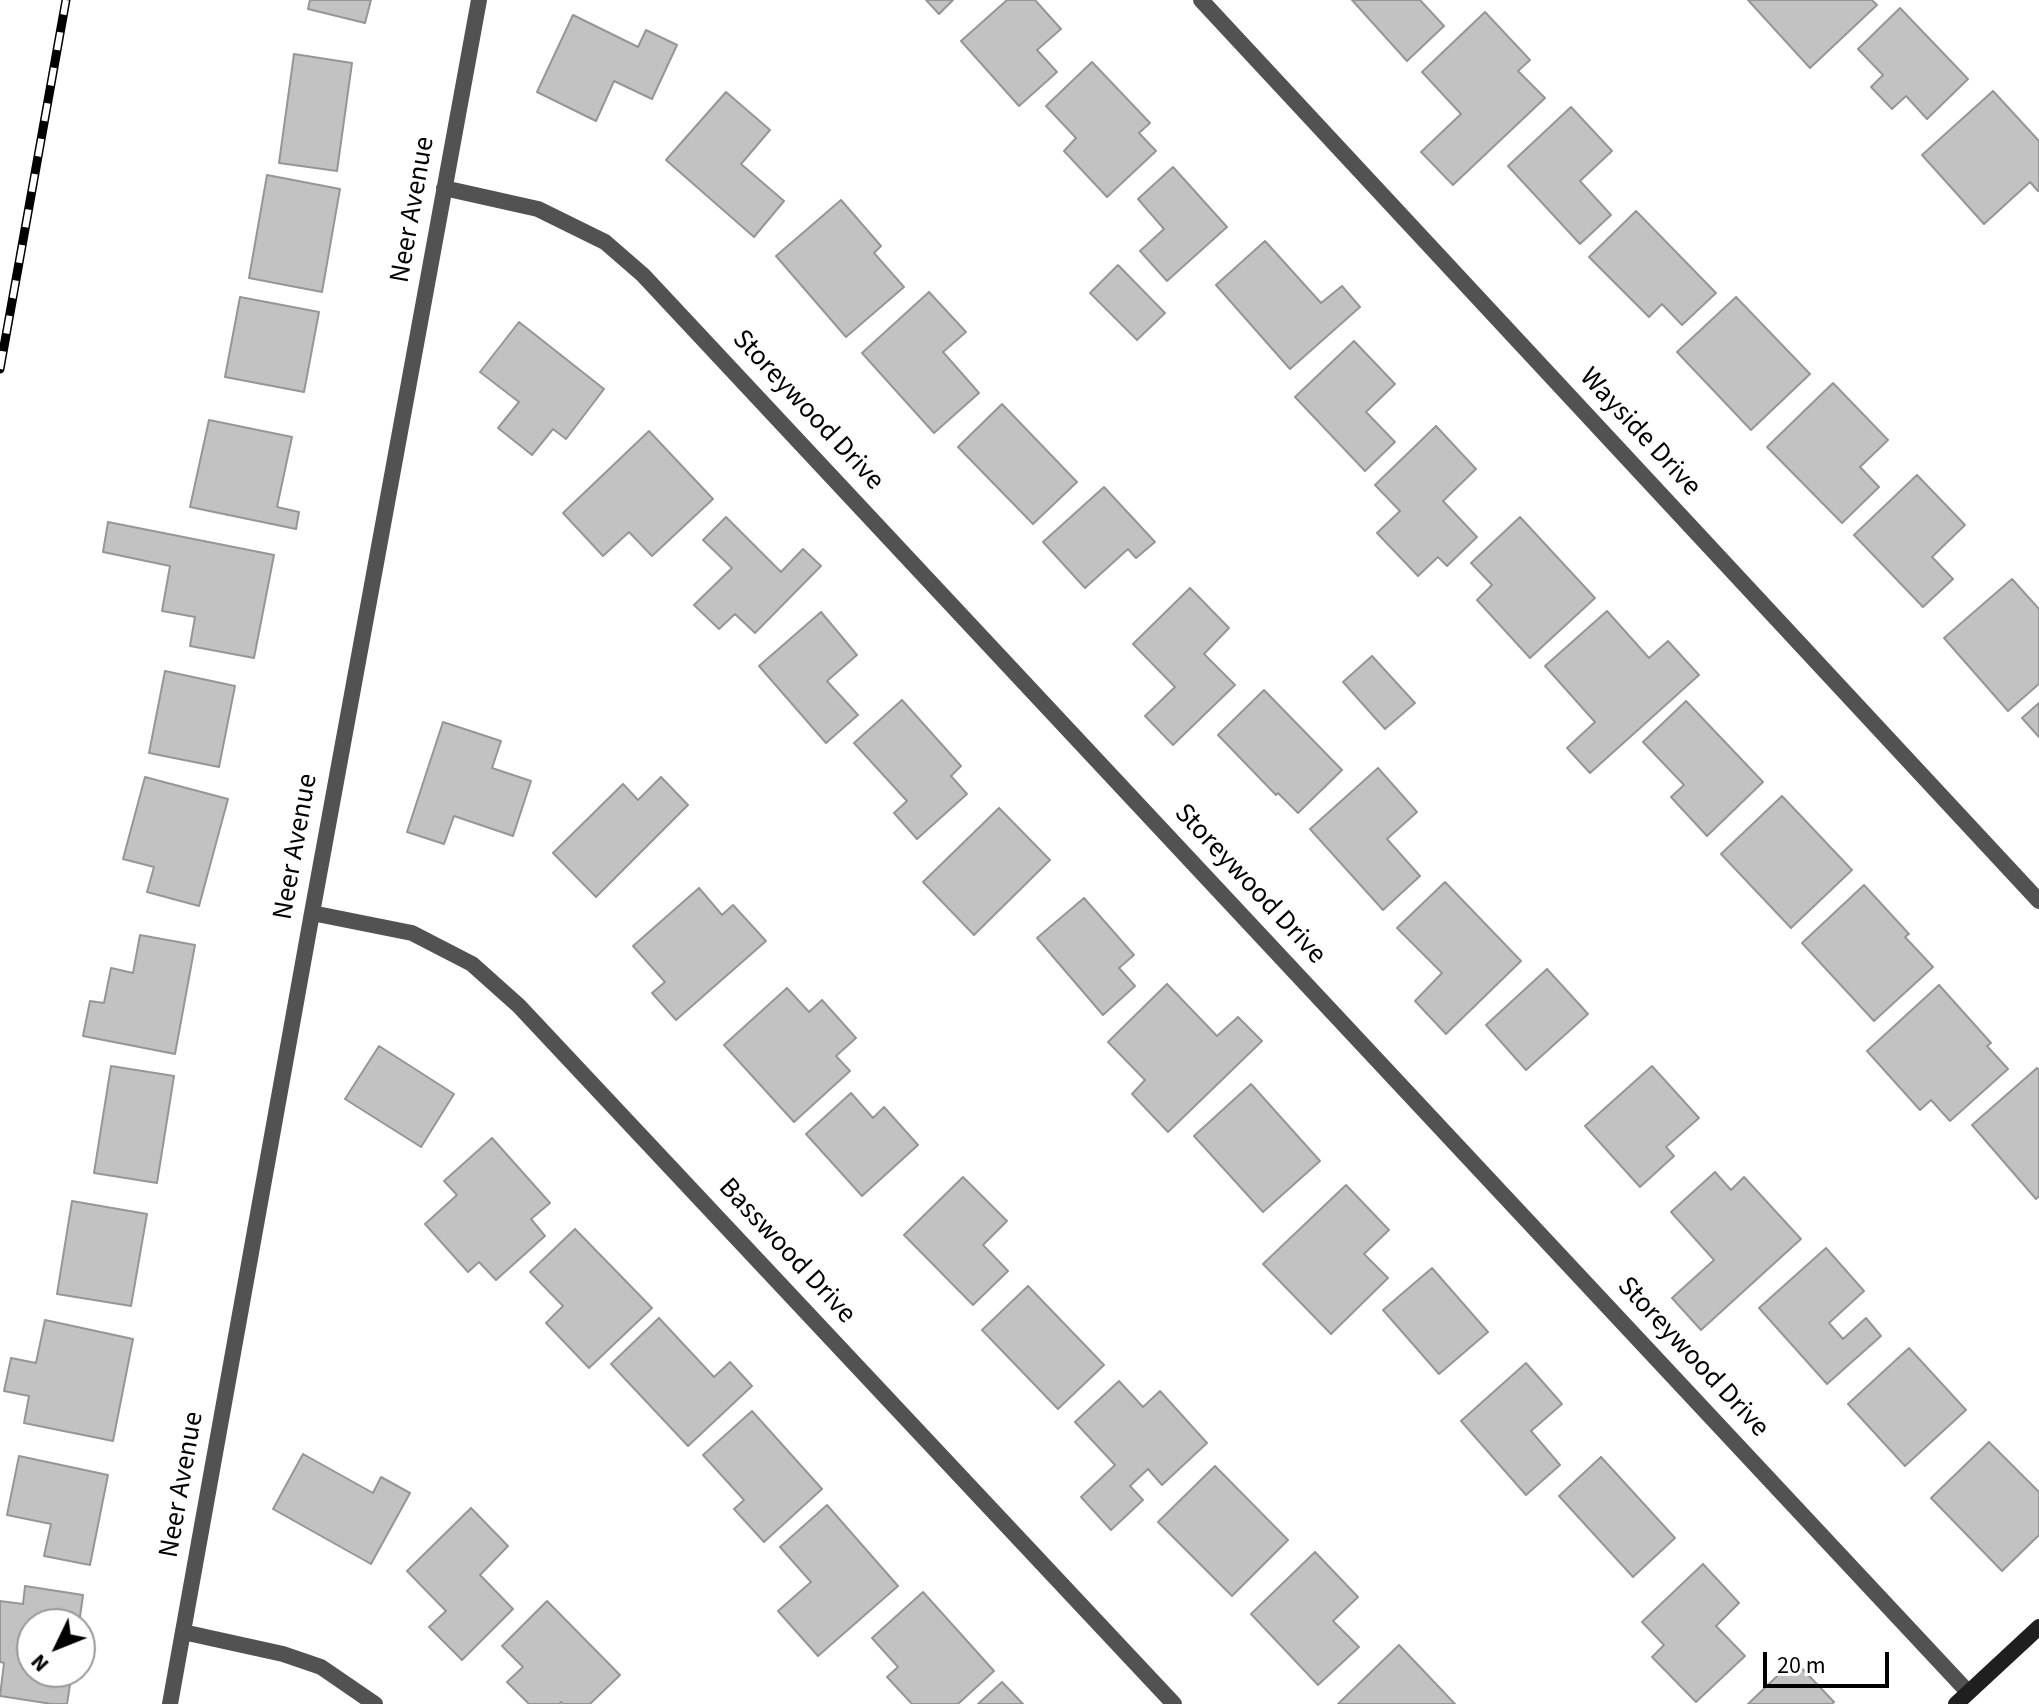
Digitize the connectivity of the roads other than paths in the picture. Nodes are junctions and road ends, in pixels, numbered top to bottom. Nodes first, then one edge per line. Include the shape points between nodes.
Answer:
1 (479, 0) edge
2 (1201, 0) edge
3 (444, 188) junction
4 (2039, 901) edge
5 (312, 913) junction
6 (2039, 1627) edge
7 (183, 1632) junction
8 (1962, 1698) edge
9 (170, 1704) edge
10 (375, 1704) edge
11 (1174, 1704) edge

1 - 3 street, Neer Avenue
2 - 4 street, Wayside Drive
3 - 5 street, Neer Avenue
3 - 8 street, Storeywood Drive via 538,209 605,242 643,275
5 - 7 street, Neer Avenue
5 - 11 street, Basswood Drive via 412,933 472,964 519,1006
6 - 8 main road
7 - 9 street, Neer Avenue
7 - 10 street via 321,1667

